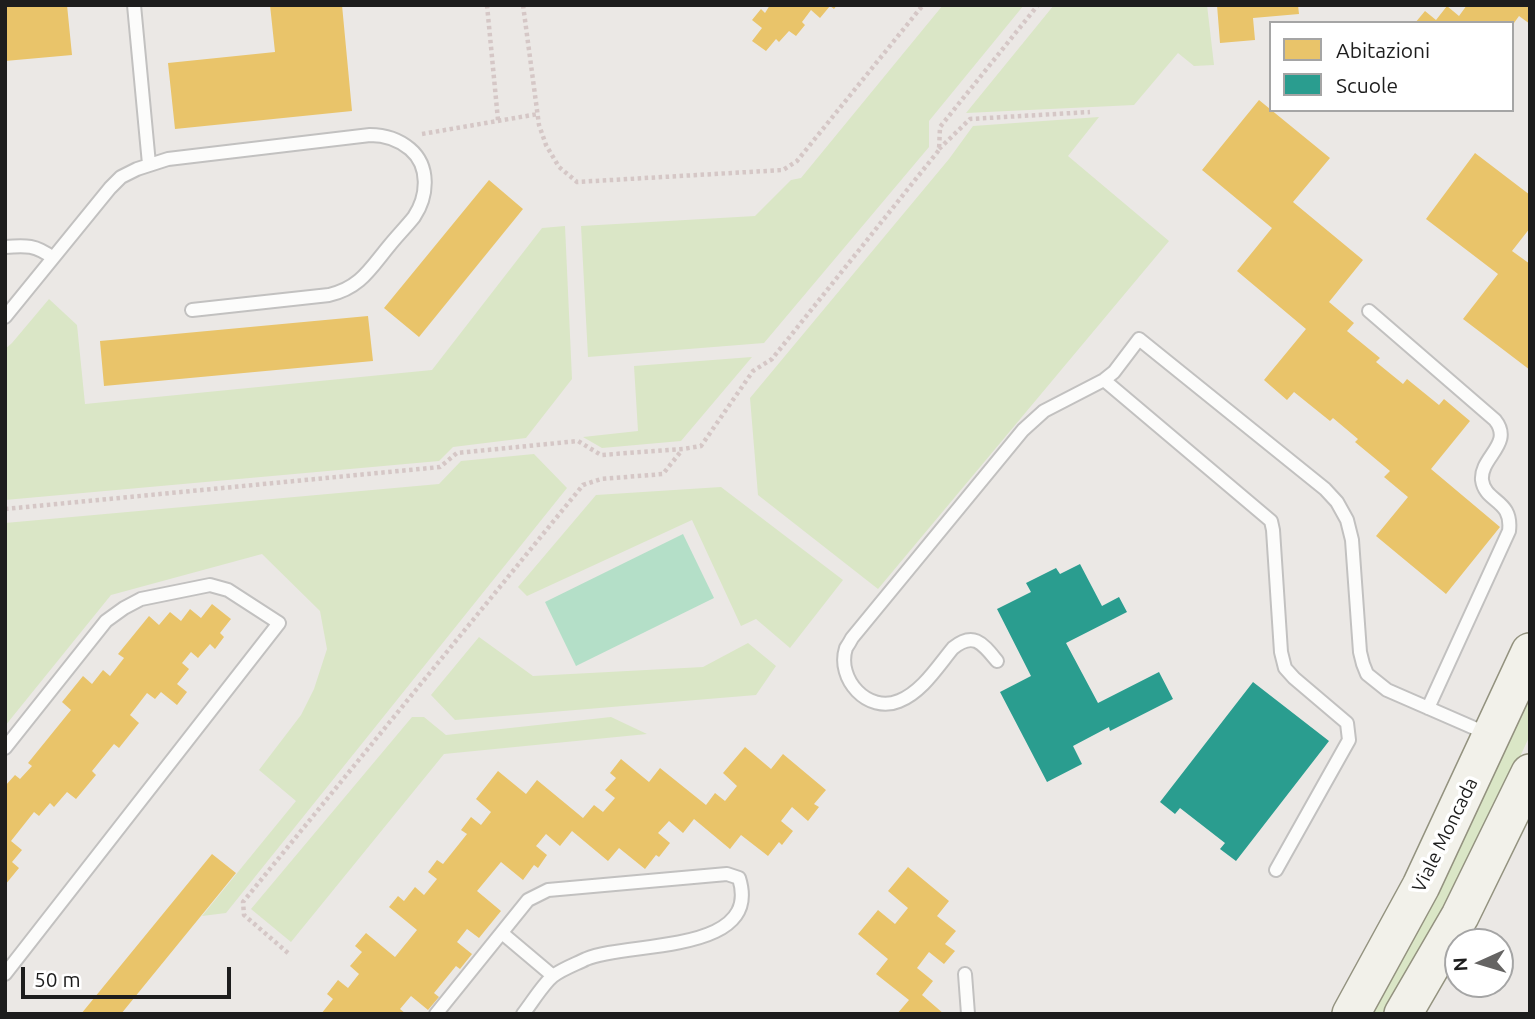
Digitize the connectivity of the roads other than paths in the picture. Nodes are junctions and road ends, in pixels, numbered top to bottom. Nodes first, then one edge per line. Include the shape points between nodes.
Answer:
1 (134, 5) edge
2 (149, 164) junction
3 (5, 247) edge
4 (53, 258) junction
5 (192, 310) dead end
6 (1369, 311) dead end
7 (5, 317) edge
8 (1104, 380) junction
9 (1530, 652) edge
10 (997, 661) dead end
11 (1428, 708) junction
12 (1492, 736) junction
13 (5, 748) edge
14 (1530, 773) edge
15 (1276, 870) dead end
16 (502, 933) junction
17 (5, 974) edge
18 (965, 974) dead end
19 (553, 976) junction
20 (436, 1014) edge
21 (523, 1014) edge
22 (968, 1014) edge
23 (1351, 1014) edge
24 (1403, 1014) edge

1 - 2 lane
2 - 4 lane via 121,177
2 - 5 lane via 370,135 405,145 421,163 425,191 415,216 354,286 329,295
3 - 4 lane via 31,246
4 - 7 lane
6 - 11 lane via 1495,420 1501,431 1482,477 1487,491 1506,509 1510,531
8 - 10 lane via 1044,411 1023,430 852,638 845,662 847,675 860,695 892,704 912,694 960,642 984,644
8 - 11 lane via 1139,339 1325,489 1347,520 1352,540 1367,674 1387,690
8 - 15 lane via 1270,521 1284,668 1347,723 1349,740
9 - 12 main road, Viale Moncada
11 - 12 lane
12 - 23 main road, Viale Moncada via 1421,886
13 - 17 lane via 106,621 141,599 210,585 228,590 279,623
14 - 24 main road via 1460,916
16 - 19 lane
16 - 19 lane via 528,900 548,890 727,874 739,878 742,905 716,932 589,958
16 - 20 lane
18 - 22 lane
19 - 21 lane

